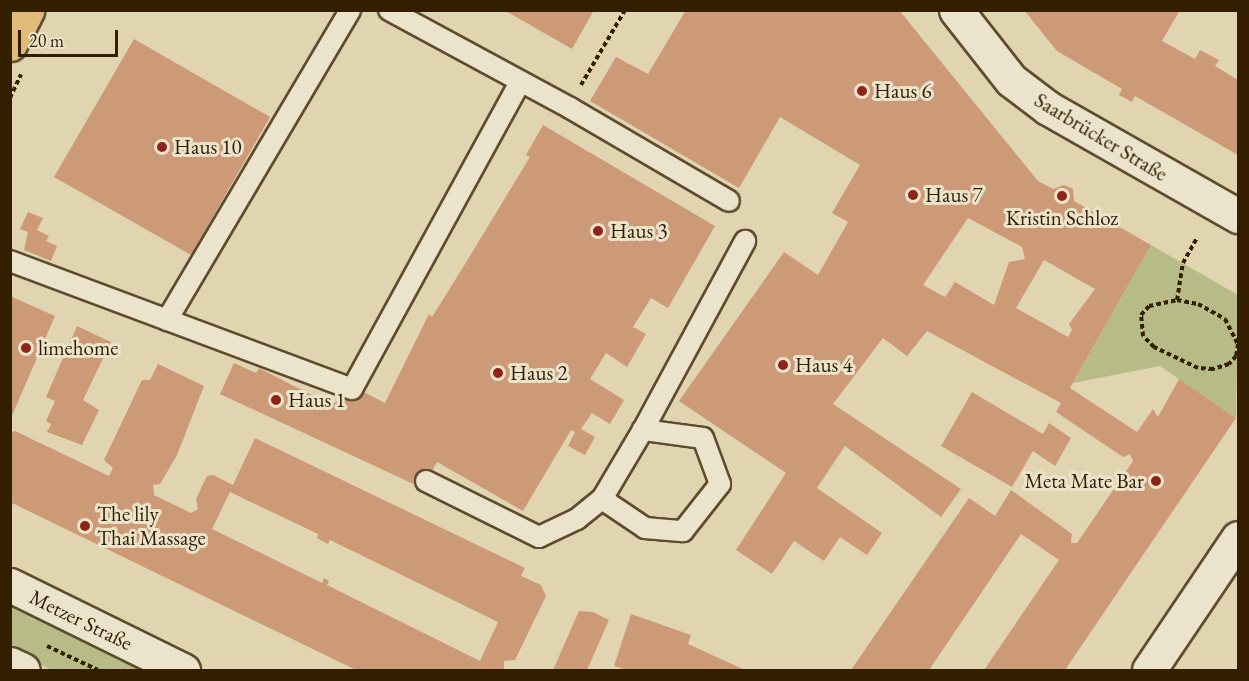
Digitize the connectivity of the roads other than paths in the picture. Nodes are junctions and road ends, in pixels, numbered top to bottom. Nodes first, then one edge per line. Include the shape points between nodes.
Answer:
1 (27, 10) edge
2 (350, 10) edge
3 (389, 10) edge
4 (956, 10) edge
5 (10, 44) edge
6 (520, 82) junction
7 (729, 201) dead end
8 (1239, 216) edge
9 (745, 241) dead end
10 (10, 261) edge
11 (167, 320) junction
12 (644, 430) junction
13 (426, 481) dead end
14 (602, 499) junction
15 (1239, 538) edge
16 (10, 585) edge
17 (10, 664) edge
18 (23, 670) edge
19 (183, 670) edge
20 (1149, 670) edge

1 - 5 main road
2 - 11 lane
3 - 6 lane
4 - 8 street, Saarbrücker Straße via 1011,80 1048,108
6 - 7 lane
6 - 11 lane via 352,389
9 - 12 lane
10 - 11 lane
12 - 14 lane
12 - 14 lane via 703,438 720,484 683,531 645,528
13 - 14 lane via 539,537 577,519
15 - 20 street
16 - 19 street, Metzer Straße
17 - 18 street

